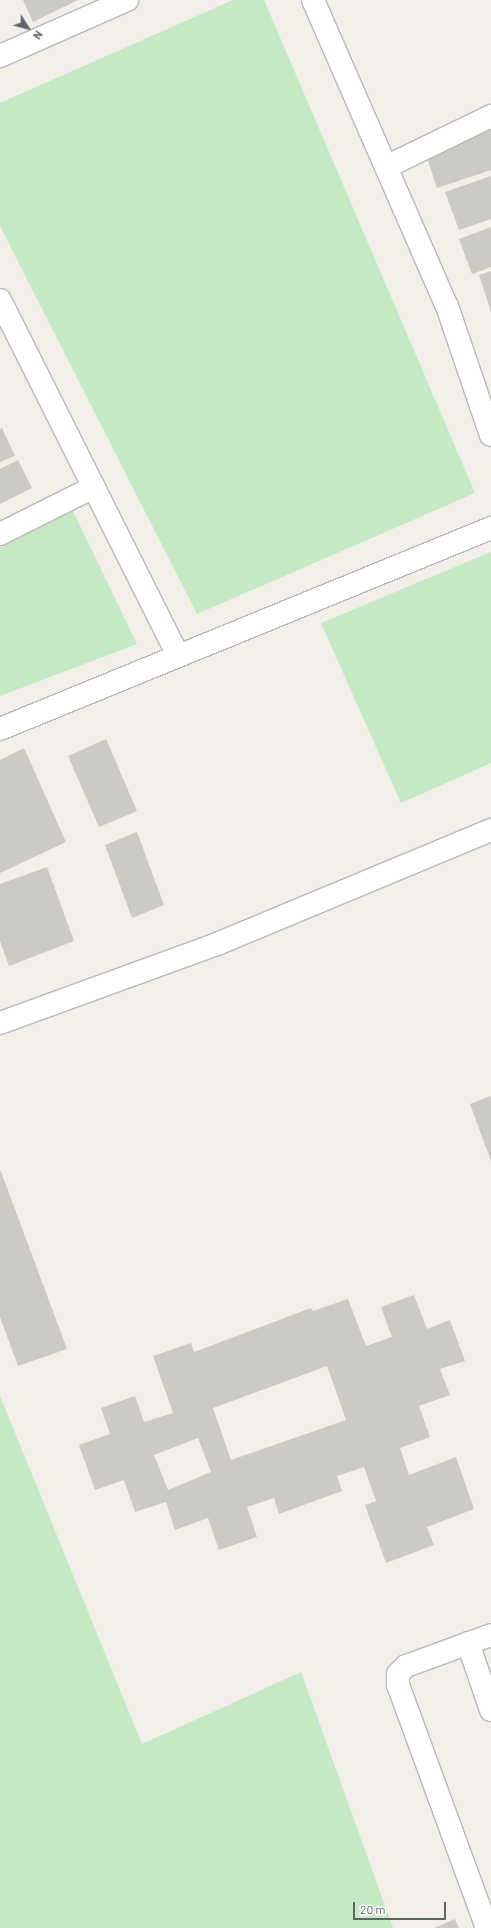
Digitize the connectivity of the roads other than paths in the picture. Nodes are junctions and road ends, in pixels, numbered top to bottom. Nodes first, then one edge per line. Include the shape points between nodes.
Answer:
1 (127, 0) edge
2 (313, 0) edge
3 (0, 56) edge
4 (491, 116) edge
5 (386, 167) junction
6 (0, 300) edge
7 (491, 435) edge
8 (94, 487) junction
9 (491, 528) edge
10 (0, 534) edge
11 (178, 656) junction
12 (0, 728) edge
13 (491, 830) edge
14 (0, 1023) edge
15 (491, 1635) edge
16 (468, 1643) junction
17 (491, 1710) edge
18 (483, 1891) edge
19 (487, 1928) edge

1 - 3 street
2 - 5 street
4 - 5 street
5 - 7 street via 448,306
6 - 8 street
8 - 10 street
8 - 11 street
9 - 11 street
11 - 12 street
13 - 14 street via 217,944
15 - 16 street
16 - 17 street
16 - 18 street via 406,1666 398,1674 398,1685
18 - 19 street

